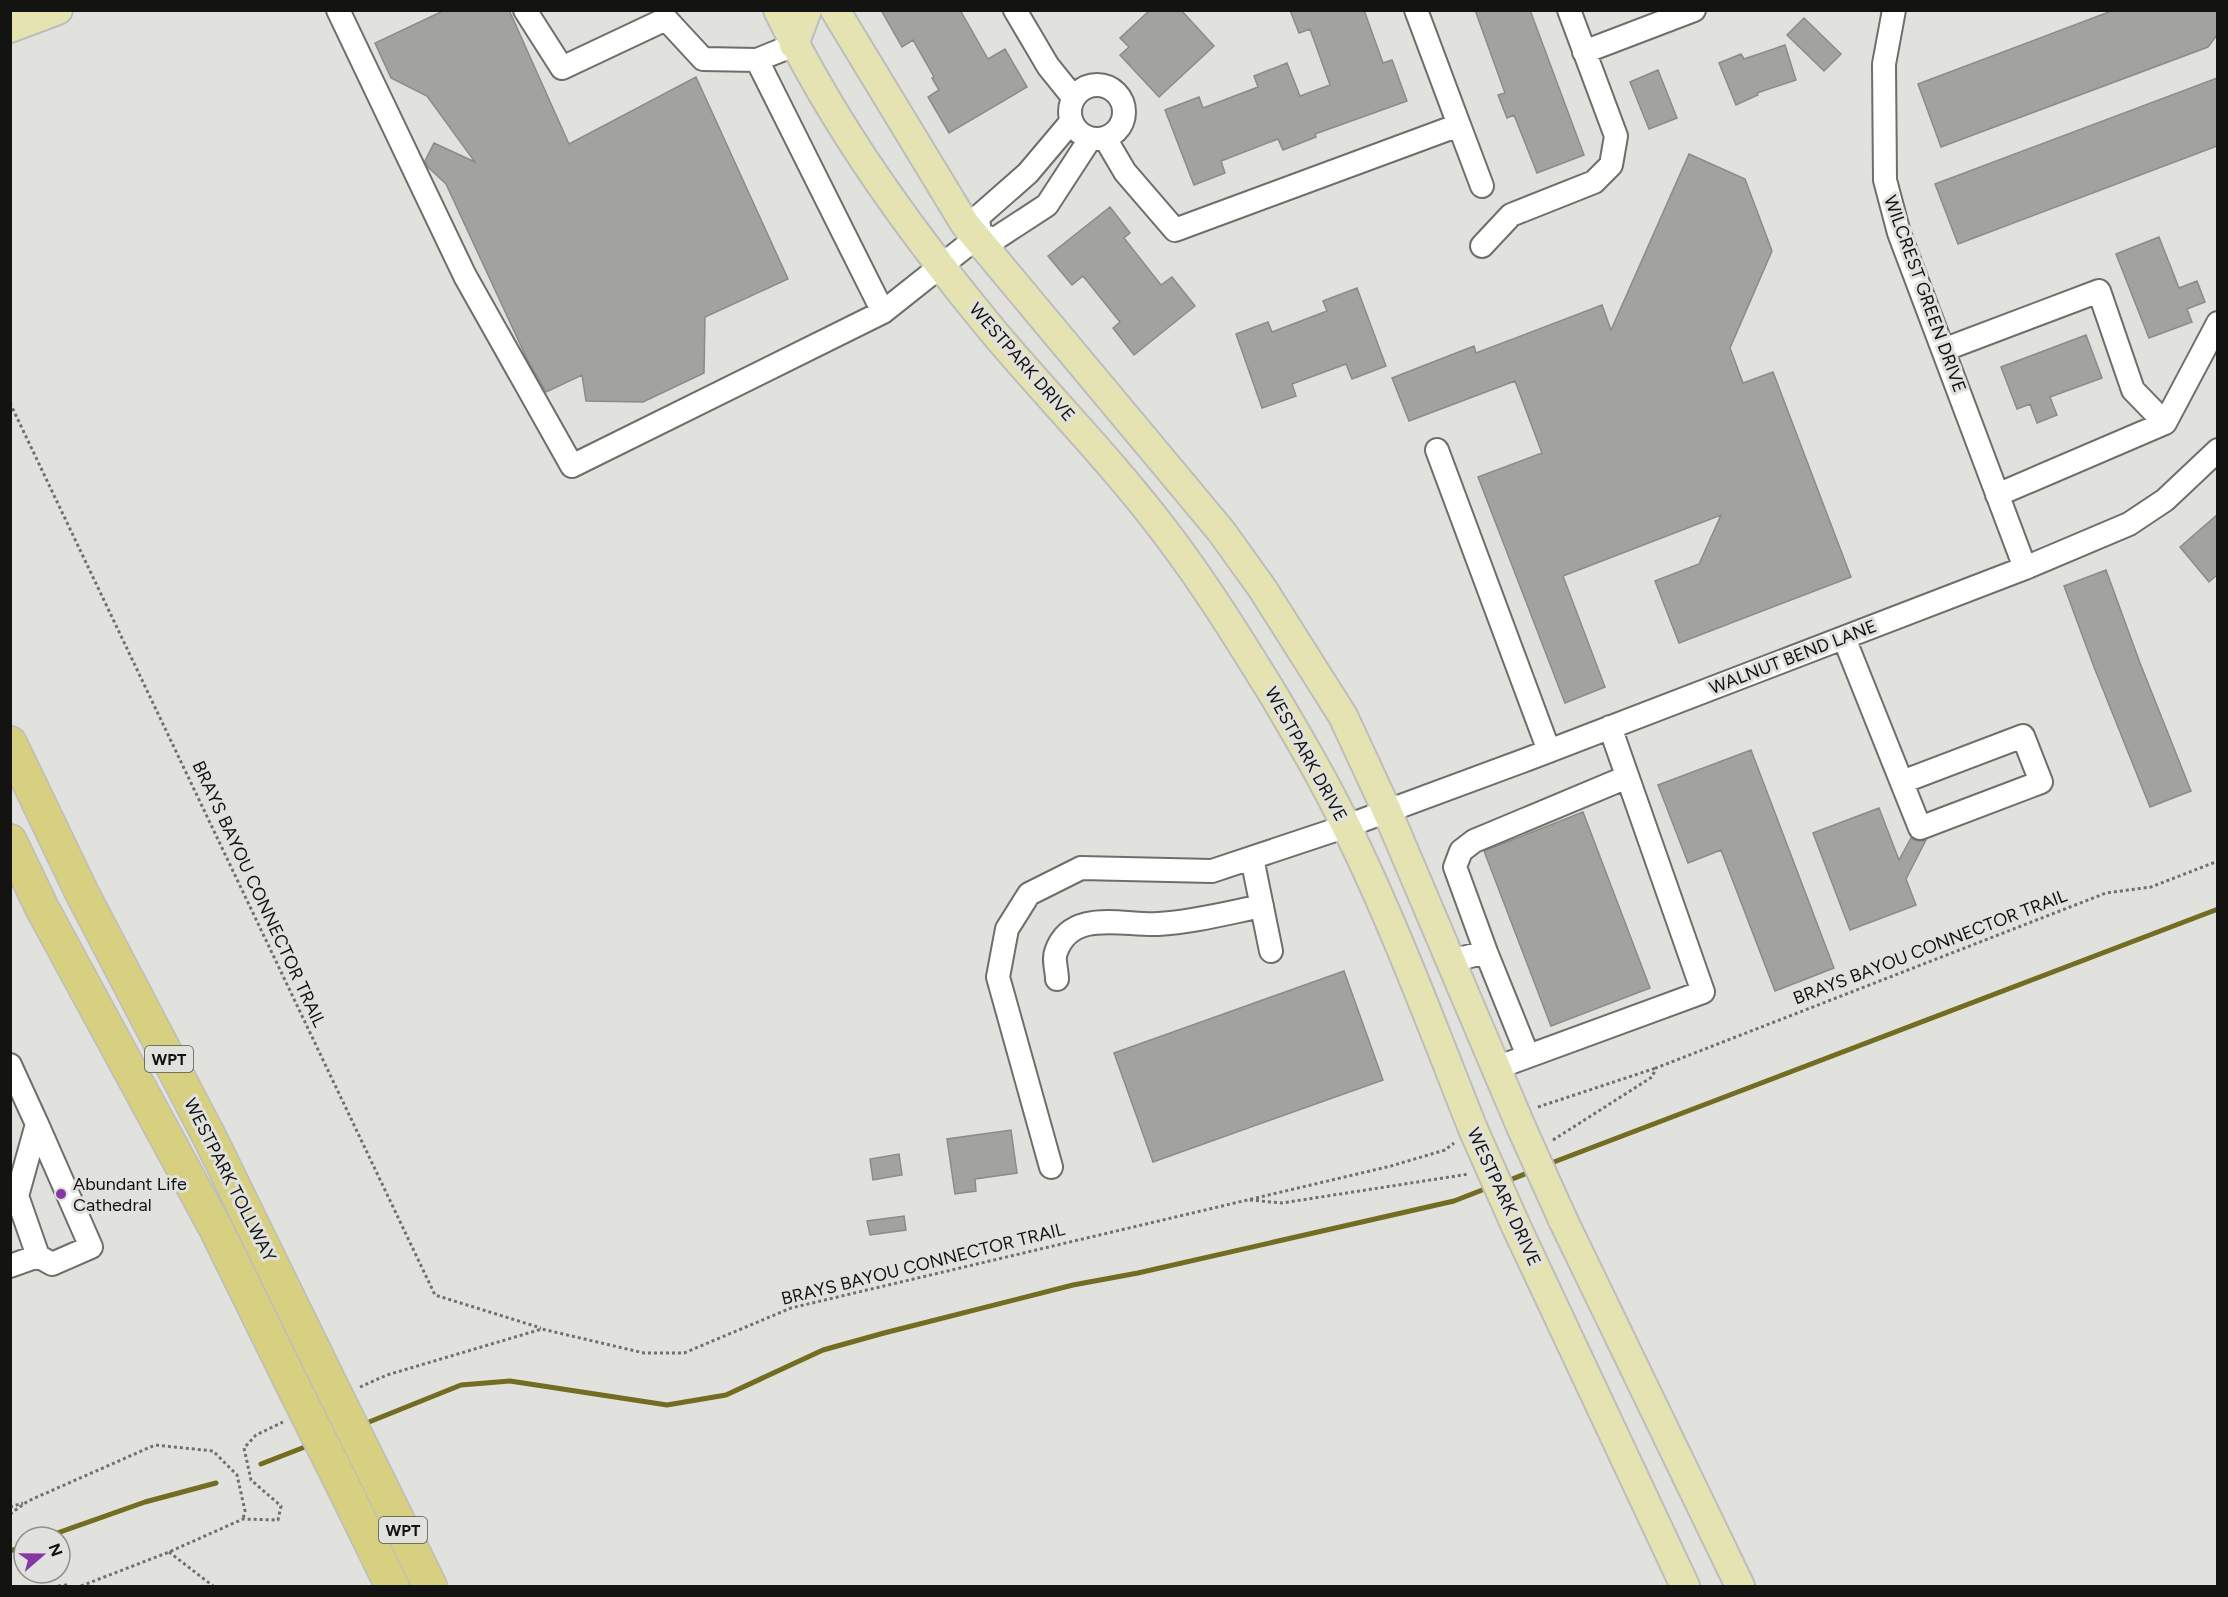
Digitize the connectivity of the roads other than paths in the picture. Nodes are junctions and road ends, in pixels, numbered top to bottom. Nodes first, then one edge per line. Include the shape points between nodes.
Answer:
1 (58, 10) edge
2 (338, 10) edge
3 (525, 10) edge
4 (778, 10) edge
5 (807, 10) edge
6 (835, 10) edge
7 (1015, 10) edge
8 (1416, 10) edge
9 (1569, 10) edge
10 (1694, 10) edge
11 (1894, 10) edge
12 (13, 22) edge
13 (794, 45) junction
14 (1584, 52) junction
15 (757, 60) junction
16 (1073, 97) junction
17 (1071, 122) junction
18 (1459, 125) junction
19 (1097, 139) junction
20 (1482, 186) dead end
21 (978, 236) junction
22 (1482, 246) dead end
23 (941, 266) junction
24 (883, 312) junction
25 (2217, 322) edge
26 (1943, 350) junction
27 (1124, 414) junction
28 (2165, 423) junction
29 (1091, 442) junction
30 (1437, 450) dead end
31 (2217, 450) edge
32 (1997, 495) junction
33 (2025, 568) junction
34 (1262, 588) junction
35 (1224, 614) junction
36 (1844, 638) junction
37 (1610, 728) junction
38 (10, 743) edge
39 (1549, 751) junction
40 (1627, 777) junction
41 (1902, 782) junction
42 (1387, 811) junction
43 (1347, 826) junction
44 (10, 841) edge
45 (1252, 858) junction
46 (1262, 906) junction
47 (1271, 951) dead end
48 (1486, 952) junction
49 (1451, 961) junction
50 (1057, 979) dead end
51 (1528, 1056) junction
52 (10, 1065) edge
53 (1496, 1068) junction
54 (37, 1124) junction
55 (1051, 1167) dead end
56 (14, 1197) edge
57 (19, 1230) edge
58 (38, 1256) junction
59 (10, 1266) edge
60 (392, 1587) edge
61 (430, 1587) edge
62 (1685, 1587) edge
63 (1740, 1587) edge

1 - 12 main road
2 - 24 street via 465,276 572,466
3 - 15 street via 562,68 666,18 704,59
4 - 13 main road, WESTPARK DRIVE
5 - 13 main road
6 - 21 main road via 906,129
7 - 16 street via 1048,66
8 - 18 street
9 - 14 street
10 - 14 street
11 - 26 street, WILCREST GREEN DRIVE via 1884,64 1885,180 1899,233
13 - 15 street
13 - 23 main road, WESTPARK DRIVE via 852,145
14 - 22 street via 1616,136 1611,165 1593,183 1511,215
15 - 24 street
16 - 17 street
16 - 19 street via 1095,84 1113,89 1119,96 1124,105 1121,124 1116,132
17 - 19 street via 1082,136
17 - 21 street via 1028,173 978,217
18 - 19 street via 1175,230
18 - 20 street
19 - 21 street via 1047,205 995,239
21 - 23 street
21 - 27 main road
23 - 24 street
23 - 29 main road, WESTPARK DRIVE
25 - 28 street
26 - 28 street via 2099,291 2133,390
26 - 32 street, WILCREST GREEN DRIVE
27 - 29 main road
27 - 34 main road via 1221,531
28 - 32 street
29 - 35 main road, WESTPARK DRIVE via 1165,531
30 - 39 street
31 - 33 street, WALNUT BEND LANE via 2164,500 2129,524
32 - 33 street, WILCREST GREEN DRIVE
33 - 36 street, WALNUT BEND LANE
34 - 35 main road
34 - 42 main road via 1343,716
35 - 43 main road, WESTPARK DRIVE
36 - 37 street, WALNUT BEND LANE
36 - 41 street
37 - 39 street, WALNUT BEND LANE
37 - 40 street
38 - 61 highway, WESTPARK TOLLWAY / WPT, bridge via 82,893 210,1138
39 - 42 street, WALNUT BEND LANE
40 - 48 street via 1474,841 1461,851 1455,867
40 - 51 street via 1703,992
41 - 41 street via 1920,828 2041,782 2023,736
42 - 43 street, WALNUT BEND LANE
42 - 49 main road
43 - 45 street, WALNUT BEND LANE
43 - 62 main road, WESTPARK DRIVE, bridge via 1515,1224
44 - 60 highway, WESTPARK TOLLWAY / WPT, bridge via 42,908 216,1229
45 - 46 street
45 - 55 street, WALNUT BEND LANE via 1212,871 1082,868 1029,894 1007,929 998,977
46 - 47 street
46 - 50 street via 1202,919 1156,924 1093,922 1075,928 1055,953
48 - 49 street
48 - 51 street
49 - 53 main road
51 - 53 street
52 - 54 street
53 - 63 main road, bridge via 1563,1220
54 - 56 street
54 - 58 street via 91,1246 52,1264
56 - 57 street
57 - 58 street
58 - 59 street

